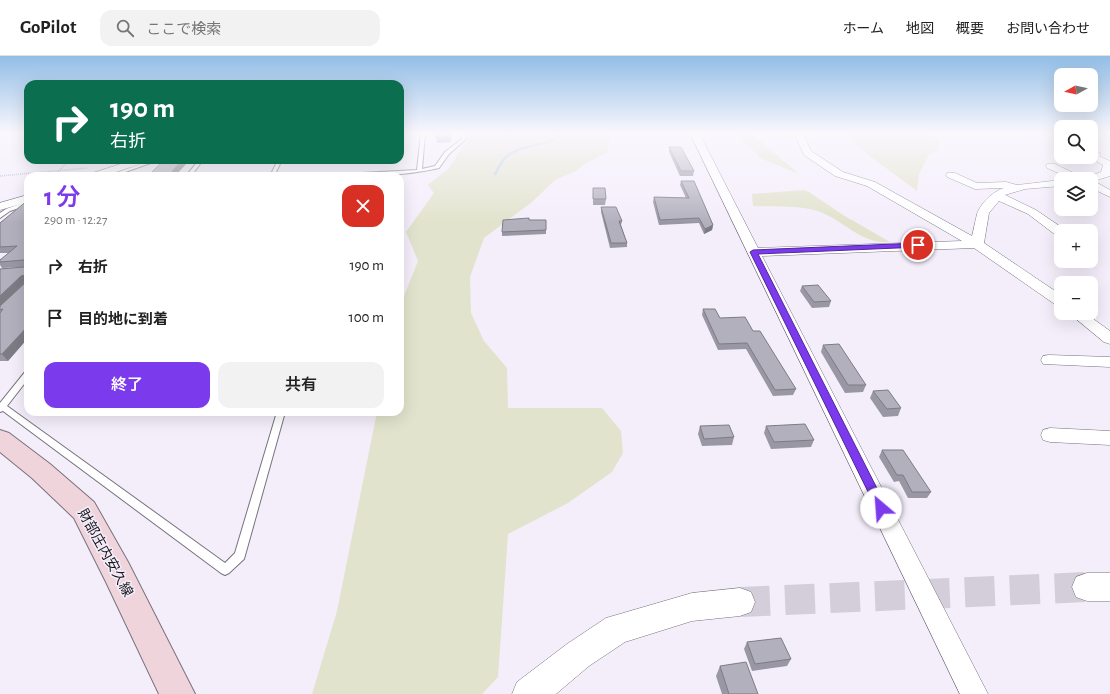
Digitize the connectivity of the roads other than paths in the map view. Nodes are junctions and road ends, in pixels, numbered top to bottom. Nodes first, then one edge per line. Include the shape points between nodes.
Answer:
1 (420, 163) edge
2 (439, 163) edge
3 (709, 163) edge
4 (822, 163) edge
5 (126, 164) edge
6 (145, 164) edge
7 (198, 164) edge
8 (1109, 164) edge
9 (1051, 166) dead end
10 (419, 171) junction
11 (91, 172) edge
12 (121, 172) edge
13 (191, 172) edge
14 (402, 172) edge
15 (1065, 172) edge
16 (951, 175) dead end
17 (1098, 177) edge
18 (1054, 184) edge
19 (1017, 188) junction
20 (1098, 188) edge
21 (1110, 194) edge
22 (998, 196) junction
23 (24, 199) edge
24 (24, 204) edge
25 (0, 207) edge
26 (0, 216) edge
27 (1054, 228) edge
28 (977, 244) junction
29 (753, 252) junction
30 (1054, 297) edge
31 (1085, 320) edge
32 (1110, 339) edge
33 (1049, 360) dead end
34 (1110, 362) edge
35 (24, 379) edge
36 (1, 407) edge
37 (280, 416) edge
38 (1050, 435) dead end
39 (1110, 438) edge
40 (0, 439) edge
41 (740, 602) tunnel mouth
42 (177, 694) edge
43 (529, 694) edge
44 (974, 694) edge

1 - 10 lane
2 - 10 lane via 437,166
3 - 29 street
4 - 28 street via 840,174 871,184
5 - 11 street
6 - 12 lane
7 - 13 lane
8 - 17 street via 1106,174
9 - 15 street
10 - 14 lane
16 - 19 street via 975,186 1006,185
18 - 19 street
19 - 22 street via 1002,192
20 - 21 street
22 - 27 street via 1032,212
22 - 28 street via 983,213
23 - 25 street
24 - 26 lane
28 - 29 street
28 - 30 street
29 - 44 street
31 - 32 street
33 - 34 street
35 - 36 lane
36 - 37 lane via 225,570 240,556
38 - 39 street
40 - 42 main road, 財部庄内安久線 via 41,471 84,510
41 - 43 street via 692,607 617,629 578,655

